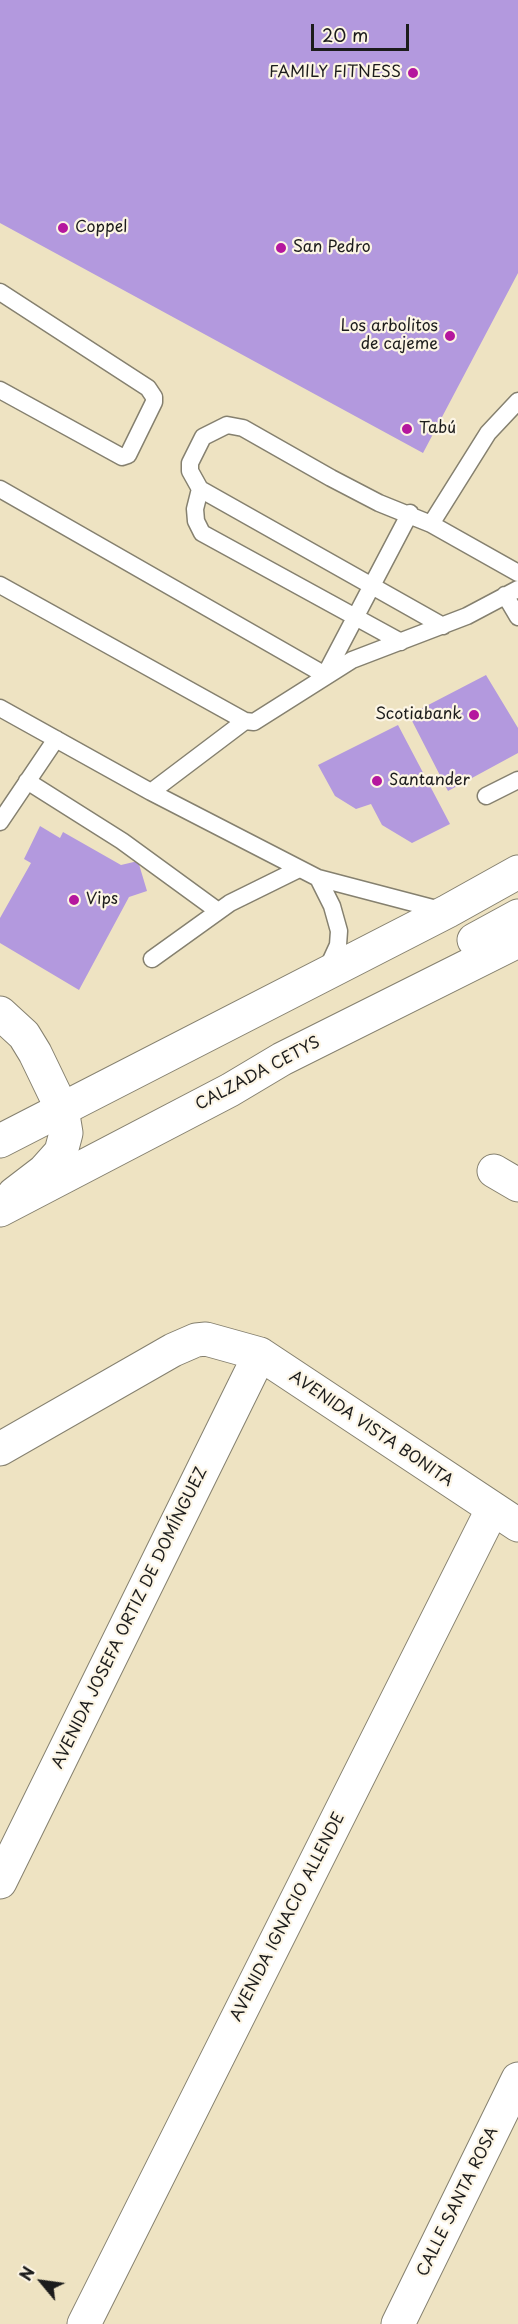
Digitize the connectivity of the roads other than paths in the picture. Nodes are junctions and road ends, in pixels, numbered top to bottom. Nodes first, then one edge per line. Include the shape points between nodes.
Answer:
1 (0, 292) edge
2 (0, 390) edge
3 (518, 401) edge
4 (0, 489) edge
5 (200, 489) junction
6 (410, 513) junction
7 (431, 524) junction
8 (518, 573) edge
9 (0, 585) edge
10 (371, 586) junction
11 (512, 592) edge
12 (355, 616) junction
13 (518, 617) edge
14 (443, 626) junction
15 (401, 642) junction
16 (325, 675) junction
17 (0, 708) edge
18 (245, 721) junction
19 (56, 739) junction
20 (518, 780) edge
21 (27, 781) junction
22 (151, 792) junction
23 (486, 796) dead end
24 (5, 803) edge
25 (0, 822) edge
26 (299, 869) junction
27 (518, 872) edge
28 (318, 878) junction
29 (218, 911) junction
30 (448, 911) junction
31 (518, 916) edge
32 (518, 941) edge
33 (152, 959) dead end
34 (325, 973) junction
35 (0, 1013) edge
36 (282, 1059) junction
37 (62, 1109) junction
38 (0, 1141) edge
39 (0, 1202) edge
40 (0, 1210) edge
41 (260, 1354) junction
42 (0, 1449) edge
43 (505, 1518) edge
44 (0, 1882) edge
45 (518, 2079) edge
46 (84, 2324) edge
47 (398, 2324) edge

1 - 2 lane via 148,388 154,402 128,455 122,457
3 - 7 lane via 488,432
4 - 16 lane
5 - 6 lane via 190,471 192,455 203,437 227,424 243,428 379,502
5 - 10 lane
5 - 12 lane via 195,509 202,533
6 - 7 lane
6 - 10 lane
7 - 8 lane
9 - 18 lane
10 - 12 lane
10 - 14 lane
11 - 13 lane
11 - 14 lane
12 - 15 lane
12 - 16 lane
14 - 15 lane
15 - 16 lane via 352,660
16 - 18 lane via 267,717
17 - 19 lane
18 - 22 lane
19 - 21 lane
19 - 22 lane
20 - 23 lane
21 - 24 lane
21 - 29 lane via 122,841
22 - 26 lane
24 - 25 lane
26 - 28 lane
26 - 29 lane
27 - 30 street
28 - 30 lane
28 - 34 lane via 339,931 338,945
29 - 33 lane
30 - 34 street
31 - 36 street via 320,1025
32 - 36 street, CALZADA CETYS
34 - 37 street
35 - 37 street via 24,1035
36 - 40 street, CALZADA CETYS
37 - 38 street
37 - 39 street via 66,1133 61,1152 45,1171
41 - 42 street, AVENIDA VISTA BONITA via 196,1340
41 - 43 street, AVENIDA VISTA BONITA
41 - 44 street, AVENIDA JOSEFA ORTIZ DE DOMÍNGUEZ
43 - 46 street, AVENIDA IGNACIO ALLENDE
45 - 47 street, CALLE SANTA ROSA

